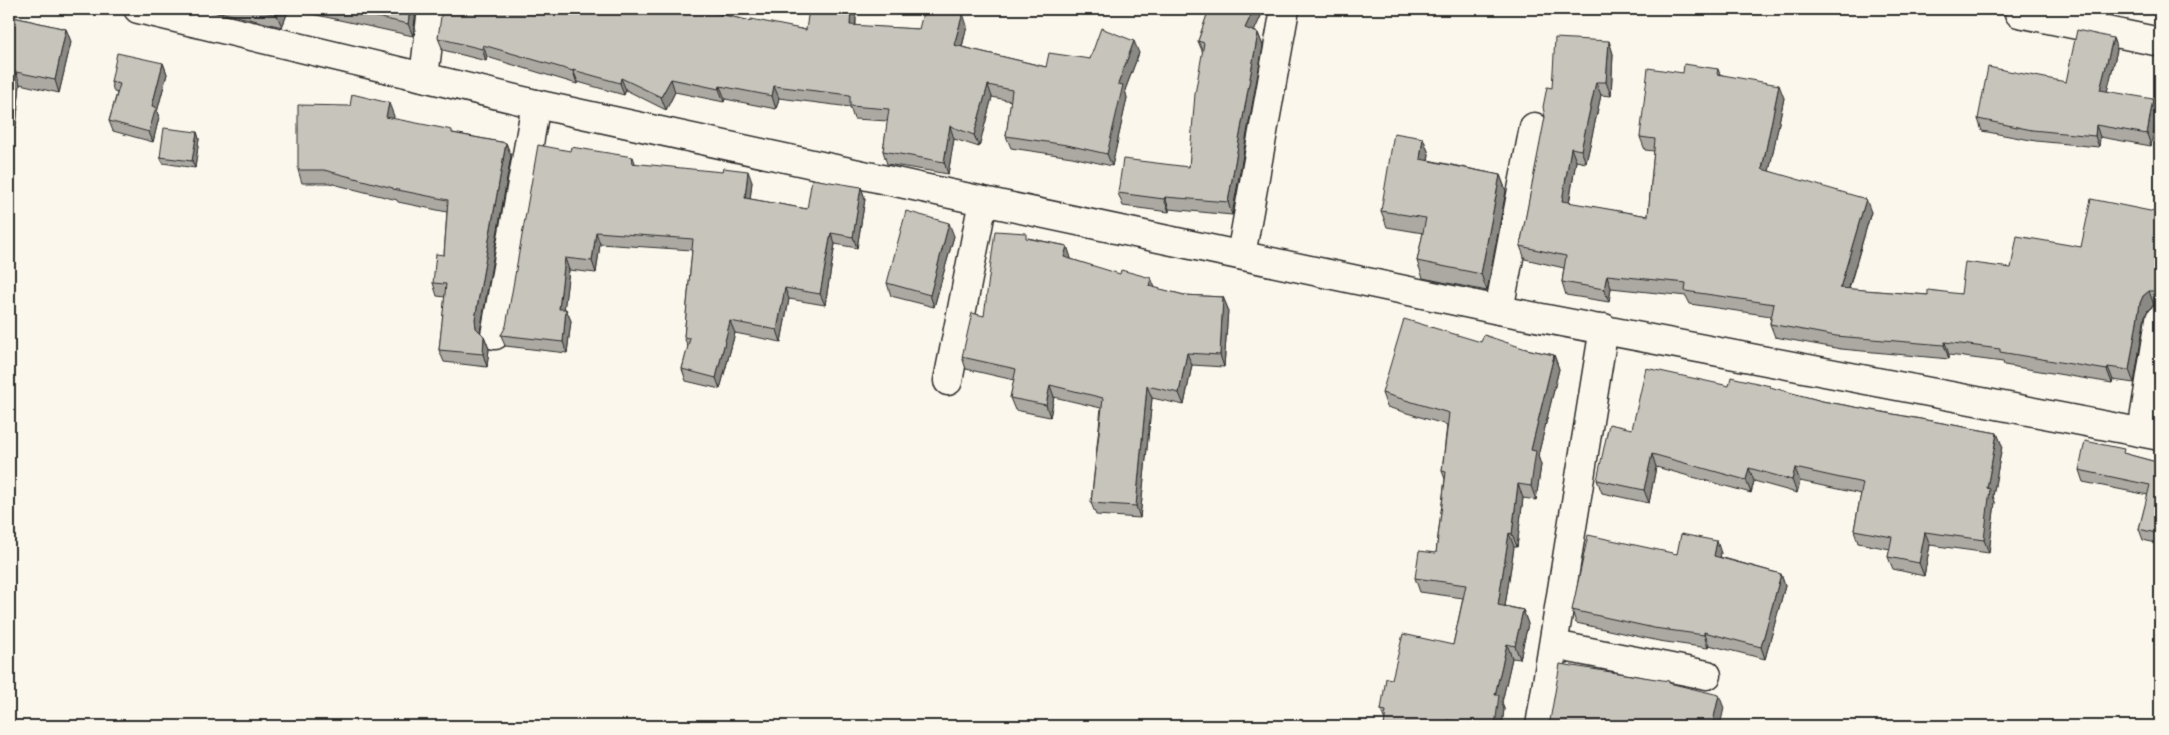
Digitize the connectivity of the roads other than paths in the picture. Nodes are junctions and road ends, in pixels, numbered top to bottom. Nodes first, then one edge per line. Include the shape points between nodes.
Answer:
1 (138, 9) edge
2 (432, 9) edge
3 (1284, 13) edge
4 (2019, 13) dead end
5 (185, 14) edge
6 (2160, 42) edge
7 (424, 77) junction
8 (536, 104) junction
9 (1534, 127) dead end
10 (983, 201) junction
11 (1241, 255) junction
12 (1499, 310) junction
13 (2160, 319) edge
14 (1604, 328) junction
15 (495, 335) dead end
16 (948, 381) dead end
17 (2151, 434) edge
18 (1554, 645) junction
19 (1707, 675) dead end
20 (1540, 726) edge

1 - 5 street
2 - 7 street
3 - 11 street
4 - 6 street
5 - 7 street
7 - 8 street
8 - 10 street
8 - 15 street
9 - 12 street
10 - 11 street
10 - 16 street
11 - 12 street
12 - 14 street
13 - 17 street
14 - 17 street
14 - 18 street
18 - 19 street
18 - 20 street

